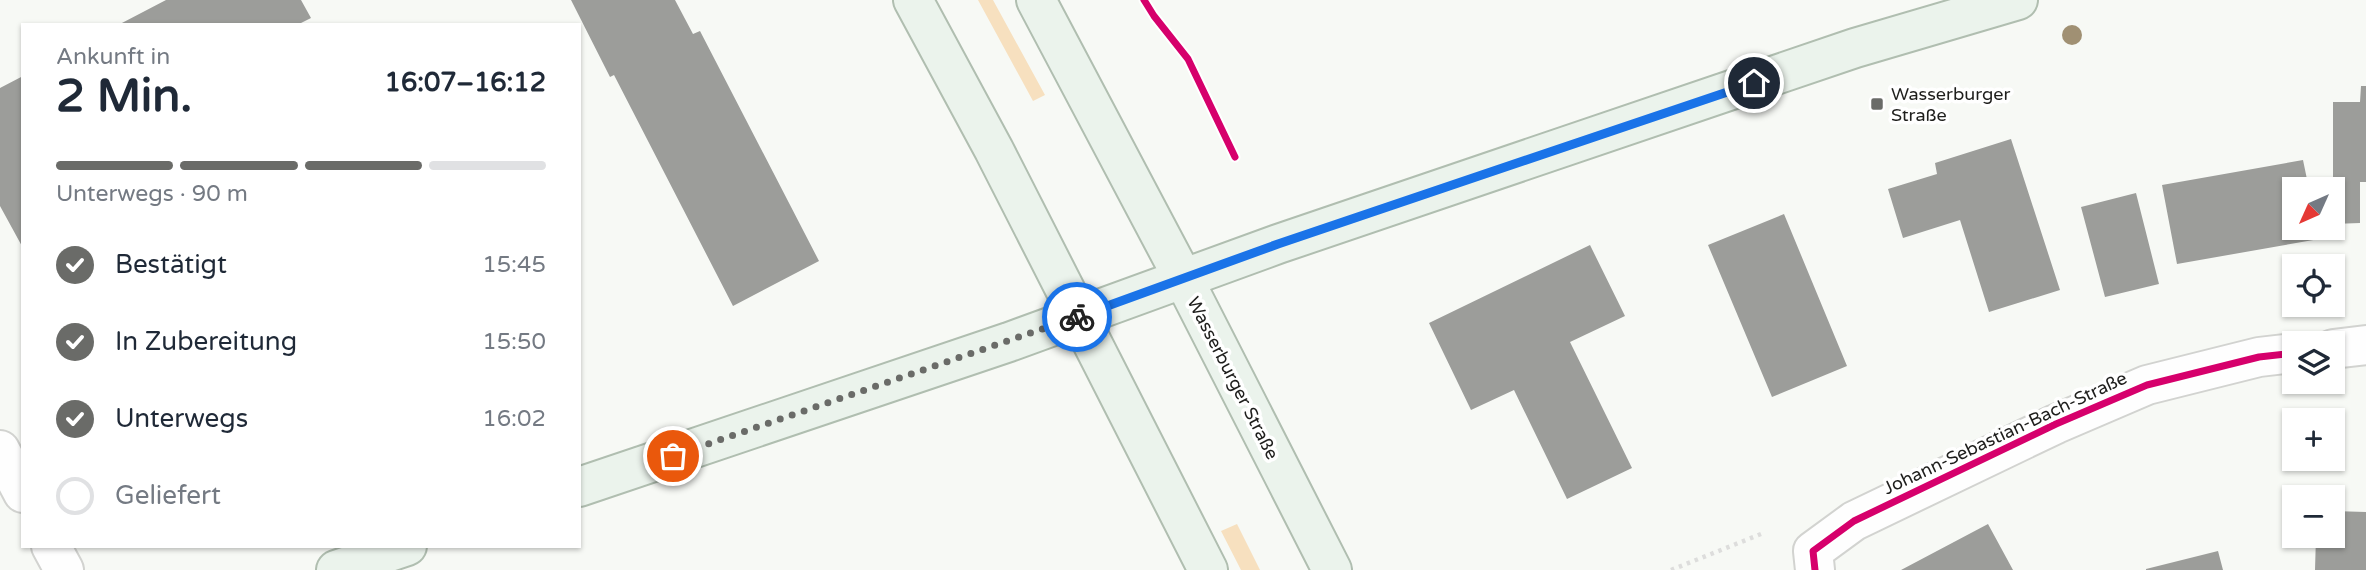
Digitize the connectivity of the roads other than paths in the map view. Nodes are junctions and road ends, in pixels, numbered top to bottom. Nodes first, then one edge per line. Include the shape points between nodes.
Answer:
1 (913, 0) edge
2 (1036, 0) edge
3 (2018, 0) edge
4 (1183, 278) junction
5 (1080, 316) junction
6 (2366, 345) edge
7 (2345, 348) edge
8 (2282, 354) edge
9 (0, 450) edge
10 (581, 486) edge
11 (21, 489) edge
12 (52, 548) edge
13 (401, 548) edge
14 (64, 570) edge
15 (336, 570) edge
16 (1208, 570) edge
17 (1332, 570) edge
18 (1815, 570) edge

1 - 5 main road
2 - 4 main road, Wasserburger Straße
3 - 4 main road via 1855,48
4 - 5 main road
4 - 17 main road, Wasserburger Straße
5 - 10 main road
5 - 16 main road
6 - 7 street
8 - 18 street, Johann-Sebastian-Bach-Straße via 2147,385 2056,424 1854,521 1813,551
9 - 11 street
12 - 14 street
13 - 15 main road

